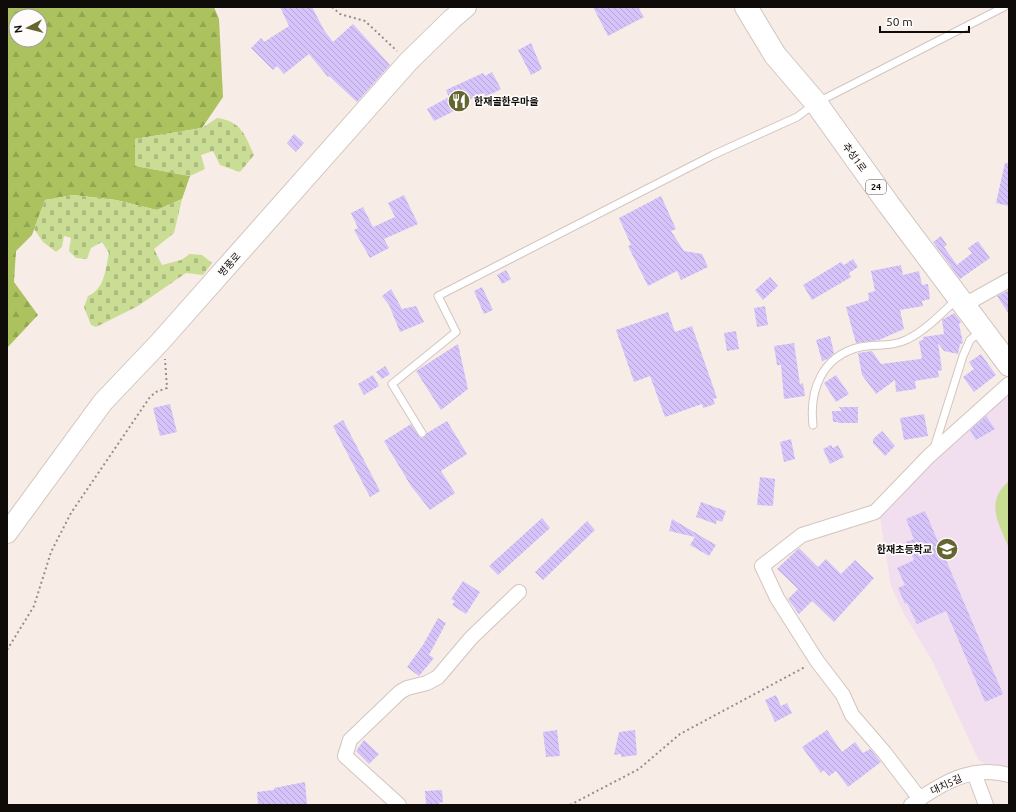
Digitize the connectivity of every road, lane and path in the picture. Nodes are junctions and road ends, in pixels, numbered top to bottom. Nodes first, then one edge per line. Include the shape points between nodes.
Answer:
1 (332, 7) edge
2 (466, 7) edge
3 (746, 7) edge
4 (1004, 7) edge
5 (408, 62) junction
6 (816, 103) junction
7 (1009, 280) edge
8 (962, 302) junction
9 (982, 330) junction
10 (160, 342) junction
11 (1007, 357) edge
12 (1009, 384) edge
13 (813, 425) dead end
14 (422, 433) dead end
15 (932, 453) junction
16 (7, 533) edge
17 (520, 592) dead end
18 (7, 650) edge
19 (817, 661) junction
20 (974, 773) junction
21 (1009, 775) edge
22 (915, 802) edge
23 (399, 805) edge
24 (570, 805) edge
25 (986, 805) edge

1 - 5 path via 340,14 365,21
2 - 5 main road, 병풍로
3 - 6 main road, 추성1로 / 24 via 776,55
4 - 6 lane
5 - 10 main road, 병풍로
6 - 8 main road, 추성1로 / 24
6 - 14 lane via 797,117 713,155 438,296 456,332 392,384
7 - 8 street
8 - 9 main road, 추성1로 / 24
8 - 13 lane via 907,340 860,347 834,361 821,374 815,388 812,406
9 - 11 main road, 추성1로 / 24
9 - 15 lane via 970,340 963,356
10 - 16 main road, 병풍로 via 103,402
10 - 18 path via 164,354 167,388 150,397 71,513 51,552 34,606
12 - 15 street
15 - 19 street via 875,512 802,535 762,566 777,598
17 - 23 street via 471,638 438,677 400,692 350,740 345,756
19 - 22 street via 843,695 852,715 884,752
19 - 24 path via 680,734 639,768
20 - 21 street, 대치5길
20 - 22 street, 대치5길 via 953,779
20 - 25 street

